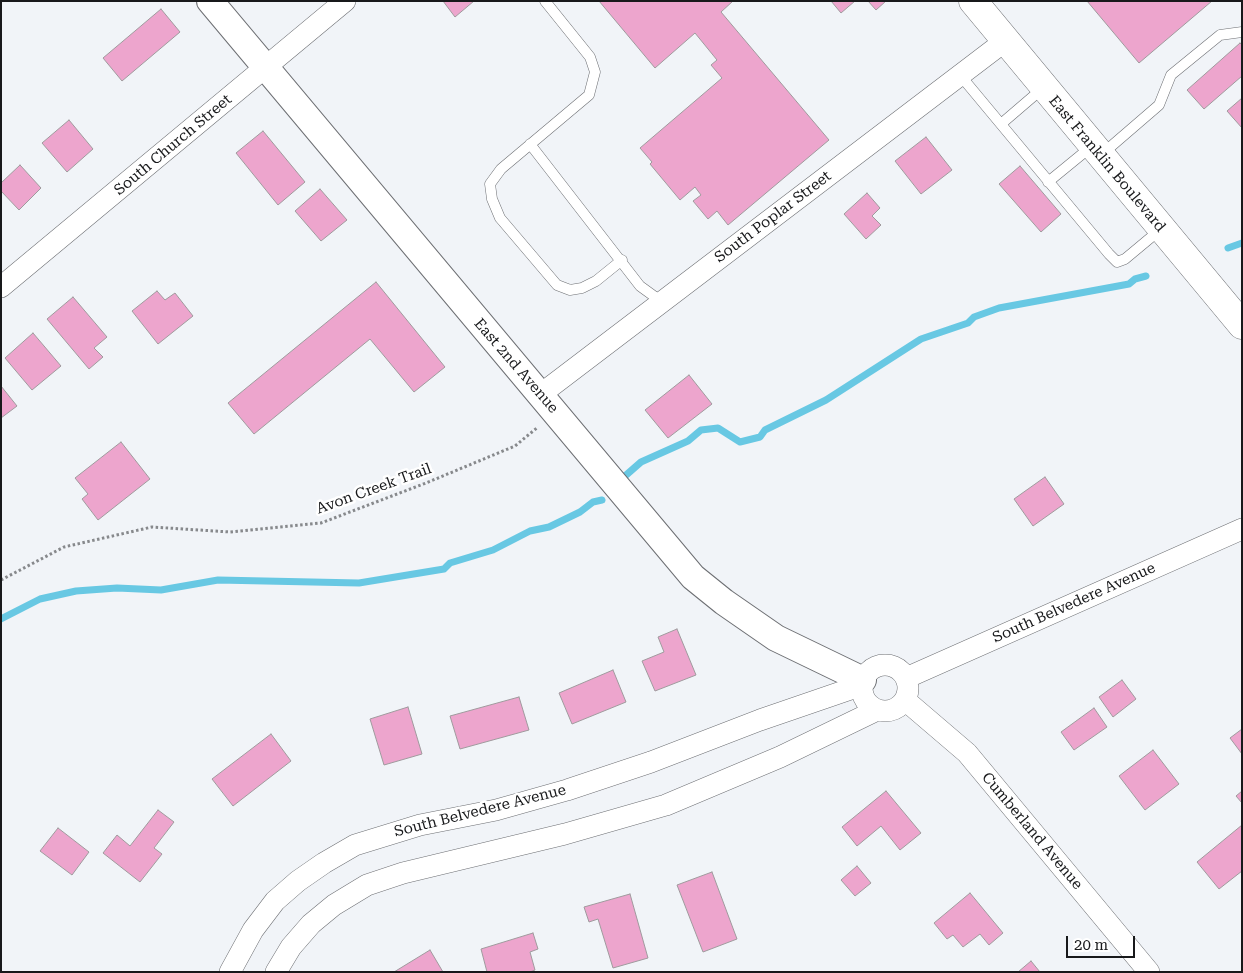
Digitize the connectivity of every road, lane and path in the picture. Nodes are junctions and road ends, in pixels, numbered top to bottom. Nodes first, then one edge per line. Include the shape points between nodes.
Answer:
1 (210, 1) edge
2 (345, 1) edge
3 (545, 1) edge
4 (972, 1) edge
5 (1242, 32) edge
6 (1005, 41) junction
7 (266, 68) junction
8 (960, 76) junction
9 (1044, 88) junction
10 (1001, 124) junction
11 (530, 144) junction
12 (1096, 150) junction
13 (1048, 182) junction
14 (1161, 229) junction
15 (622, 260) junction
16 (1, 287) edge
17 (662, 302) junction
18 (1242, 326) edge
19 (541, 394) junction
20 (1242, 528) edge
21 (1, 580) edge
22 (906, 678) junction
23 (863, 683) junction
24 (905, 700) junction
25 (877, 710) junction
26 (230, 972) edge
27 (276, 972) edge
28 (1150, 972) edge

1 - 7 street, East 2nd Avenue
2 - 7 street, South Church Street
3 - 11 lane via 590,57 595,72 589,94
4 - 6 main road, East Franklin Boulevard
5 - 12 lane via 1220,35 1171,75 1159,105
6 - 8 street, South Poplar Street
6 - 9 main road, East Franklin Boulevard
7 - 16 street, South Church Street
7 - 19 street, East 2nd Avenue
8 - 10 lane
8 - 17 street, South Poplar Street
9 - 10 lane
9 - 12 main road, East Franklin Boulevard
10 - 13 lane
11 - 15 lane
11 - 15 lane via 501,168 490,184 500,218 557,284 570,290 596,281
12 - 13 lane
12 - 14 main road, East Franklin Boulevard
13 - 14 lane via 1117,262
14 - 18 main road, East Franklin Boulevard
15 - 17 lane via 640,286
17 - 19 street, South Poplar Street
19 - 21 path, Avon Creek Trail via 546,418 515,446 321,523 230,532 152,527 64,547
19 - 23 street, East 2nd Avenue via 693,577 776,638
20 - 22 street, South Belvedere Avenue
22 - 23 street via 896,667 881,665 868,672
22 - 24 street via 908,693
23 - 25 street via 865,700
23 - 26 street, South Belvedere Avenue via 567,790 496,810 420,824 355,845 305,876 275,901 252,930
24 - 25 street via 890,711
24 - 28 street, Cumberland Avenue via 967,753
25 - 27 street via 780,757 666,805 367,885 311,924 291,947

